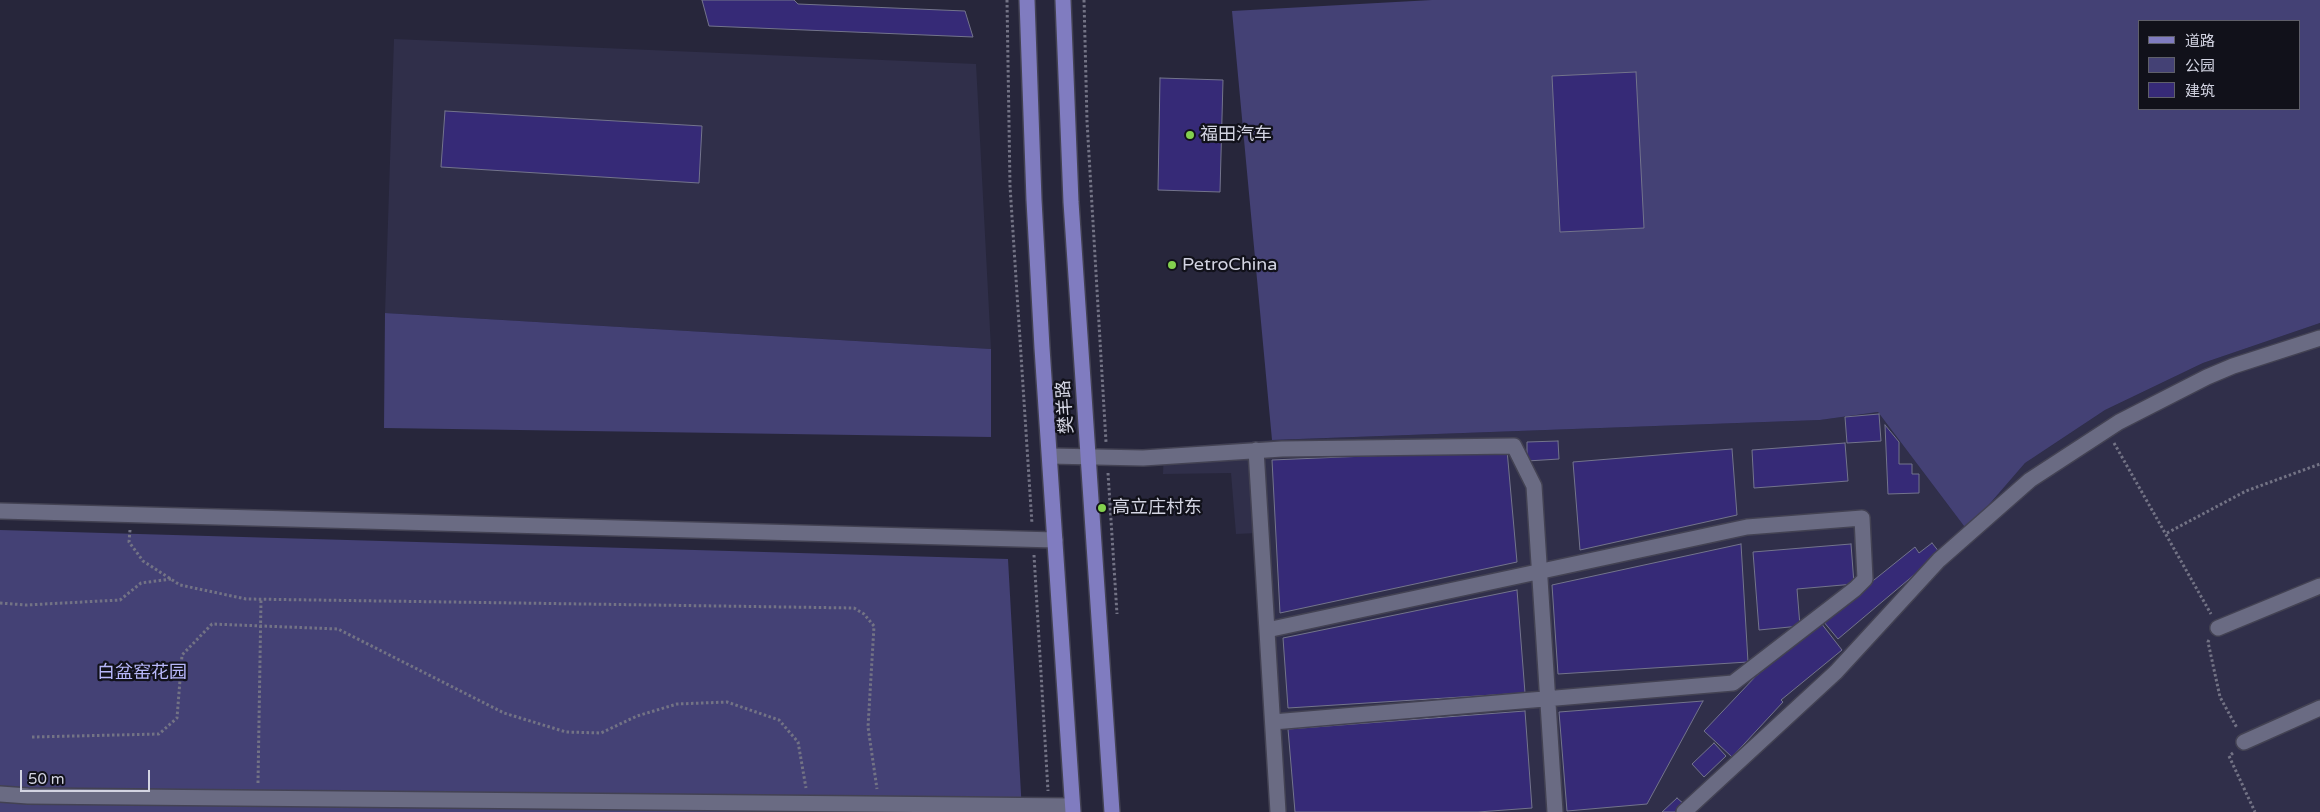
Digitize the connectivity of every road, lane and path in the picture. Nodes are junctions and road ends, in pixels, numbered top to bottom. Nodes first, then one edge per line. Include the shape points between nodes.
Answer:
1 (1006, 0) edge
2 (1027, 0) edge
3 (1063, 0) edge
4 (1084, 0) edge
5 (2320, 338) edge
6 (2106, 430) junction
7 (1256, 450) junction
8 (1050, 456) junction
9 (1088, 458) junction
10 (1107, 458) junction
11 (2320, 464) edge
12 (0, 511) edge
13 (132, 515) junction
14 (2167, 533) junction
15 (1033, 540) junction
16 (1055, 540) junction
17 (1540, 572) junction
18 (172, 579) junction
19 (2320, 586) edge
20 (261, 599) junction
21 (0, 603) edge
22 (1117, 616) dead end
23 (261, 626) junction
24 (2218, 628) junction
25 (1267, 630) junction
26 (1548, 699) junction
27 (2320, 708) edge
28 (1273, 722) junction
29 (32, 736) dead end
30 (2244, 742) junction
31 (0, 794) edge
32 (257, 798) junction
33 (808, 804) junction
34 (880, 804) junction
35 (1049, 806) junction
36 (1073, 809) edge
37 (1112, 812) edge
38 (1278, 812) edge
39 (1555, 812) edge
40 (1684, 812) edge
41 (2255, 812) edge

1 - 15 path via 1010,186
2 - 8 main road, 樊羊路 via 1034,200
3 - 9 main road, 樊羊路 via 1071,202
4 - 10 path via 1087,121
5 - 6 street via 2207,377
6 - 14 path
6 - 40 street via 2030,480 1939,560 1836,672
7 - 10 street
7 - 17 street via 1514,446 1534,486
7 - 25 street
8 - 9 street
8 - 16 main road, 樊羊路
9 - 10 street
9 - 37 main road, 樊羊路
10 - 22 path
11 - 14 path via 2246,492
12 - 13 street
13 - 15 street
13 - 18 path via 129,542 142,561
14 - 24 path
15 - 16 street
15 - 35 path
16 - 36 main road, 樊羊路
17 - 25 street
17 - 26 street
17 - 26 street via 1747,527 1862,518 1865,579 1733,682
18 - 20 path via 180,585 246,599
18 - 21 path via 141,583 120,600 26,605
19 - 24 street
20 - 23 path
20 - 34 path via 854,608 874,626 868,727
23 - 29 path via 212,624 182,655 177,718 159,734
23 - 32 path
23 - 33 path via 338,629 504,713 566,732 601,733 638,716 677,704 727,702 779,720 798,742
24 - 30 path via 2208,642 2220,698
25 - 28 street
26 - 28 street
26 - 39 street
27 - 30 street
28 - 38 street
30 - 41 path via 2229,756
31 - 32 street
32 - 33 street
33 - 34 street
34 - 35 street
35 - 36 street

